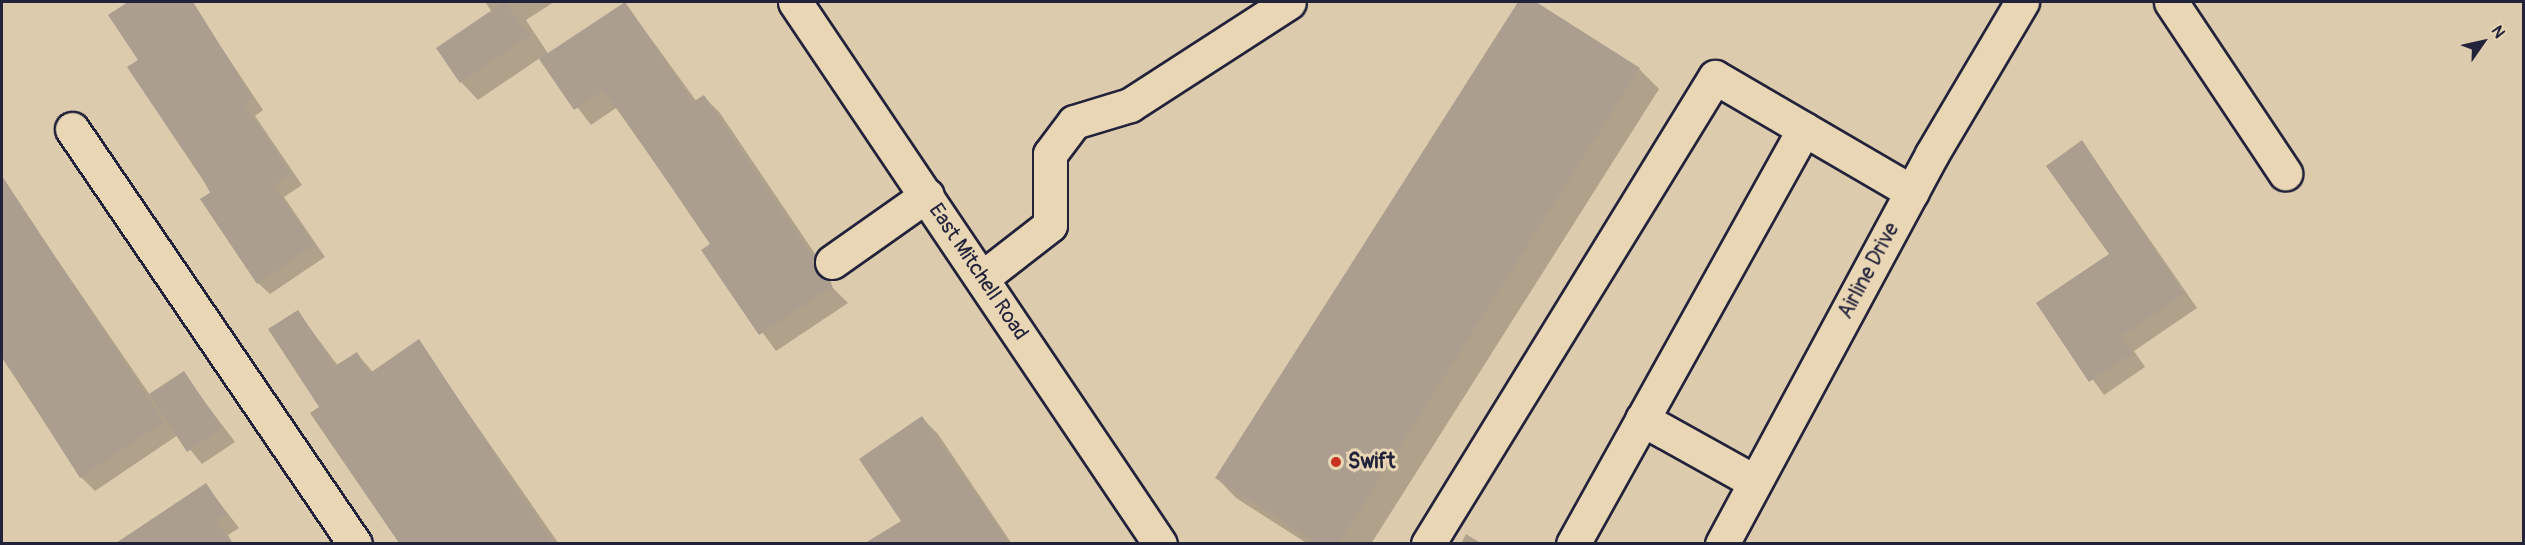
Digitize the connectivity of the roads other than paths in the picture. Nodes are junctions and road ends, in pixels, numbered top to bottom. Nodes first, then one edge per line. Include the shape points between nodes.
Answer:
1 (795, 2) edge
2 (1289, 2) edge
3 (2022, 2) edge
4 (2171, 2) edge
5 (72, 129) dead end
6 (1804, 129) junction
7 (2286, 173) dead end
8 (1912, 192) junction
9 (927, 195) junction
10 (832, 262) dead end
11 (982, 278) junction
12 (1642, 419) junction
13 (1755, 482) junction
14 (355, 543) edge
15 (1160, 543) edge
16 (1428, 543) edge
17 (1573, 543) edge
18 (1722, 543) edge

1 - 9 street, East Mitchell Road
2 - 11 street via 1130,105 1074,122 1050,154 1050,225
3 - 8 street, Airline Drive
4 - 7 street
5 - 14 street
6 - 8 street
6 - 12 street
6 - 16 street via 1715,77
8 - 13 street, Airline Drive
9 - 10 street
9 - 11 street, East Mitchell Road
11 - 15 street, East Mitchell Road
12 - 13 street
12 - 17 street
13 - 18 street, Airline Drive

